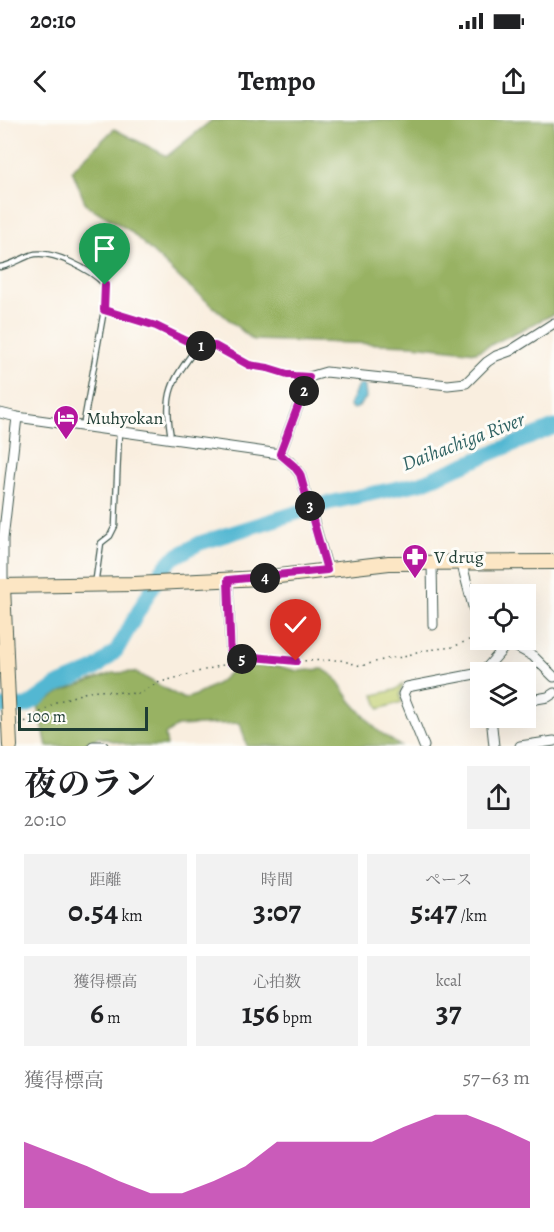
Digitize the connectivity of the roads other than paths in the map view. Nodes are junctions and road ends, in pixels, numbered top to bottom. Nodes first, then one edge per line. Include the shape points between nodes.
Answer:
1 (0, 267) edge
2 (104, 310) junction
3 (554, 323) edge
4 (197, 346) junction
5 (309, 377) junction
6 (0, 413) edge
7 (17, 417) junction
8 (83, 427) junction
9 (119, 432) junction
10 (171, 439) junction
11 (280, 454) junction
12 (461, 561) junction
13 (432, 562) junction
14 (554, 562) edge
15 (327, 570) junction
16 (96, 578) dead end
17 (228, 580) junction
18 (2, 586) edge
19 (470, 595) edge
20 (433, 625) dead end
21 (499, 650) edge
22 (522, 650) edge
23 (231, 662) road end
24 (489, 662) edge
25 (470, 674) edge
26 (554, 678) edge
27 (554, 693) edge
28 (536, 699) edge
29 (492, 728) edge
30 (554, 741) edge
31 (10, 746) edge
32 (93, 746) edge
33 (103, 746) edge
34 (424, 746) edge
35 (494, 746) edge
36 (520, 746) edge

1 - 2 lane via 38,254 58,256 103,282
2 - 4 lane via 156,326
2 - 8 lane
3 - 5 street via 496,356 459,385 326,372
4 - 5 lane via 215,346 249,365
4 - 10 lane via 180,368 168,396
5 - 11 street
6 - 7 street
7 - 8 street
7 - 18 street via 3,539
8 - 9 street
9 - 10 street
9 - 16 lane via 115,526 102,543
10 - 11 street
11 - 15 street via 300,474
12 - 13 street
12 - 14 street
12 - 19 street
13 - 15 street
13 - 20 street
15 - 17 street
17 - 18 street
17 - 23 street
18 - 31 street
21 - 24 street
22 - 26 street
25 - 34 street via 407,687 403,694
27 - 28 street
29 - 35 street
30 - 36 street
32 - 33 street

